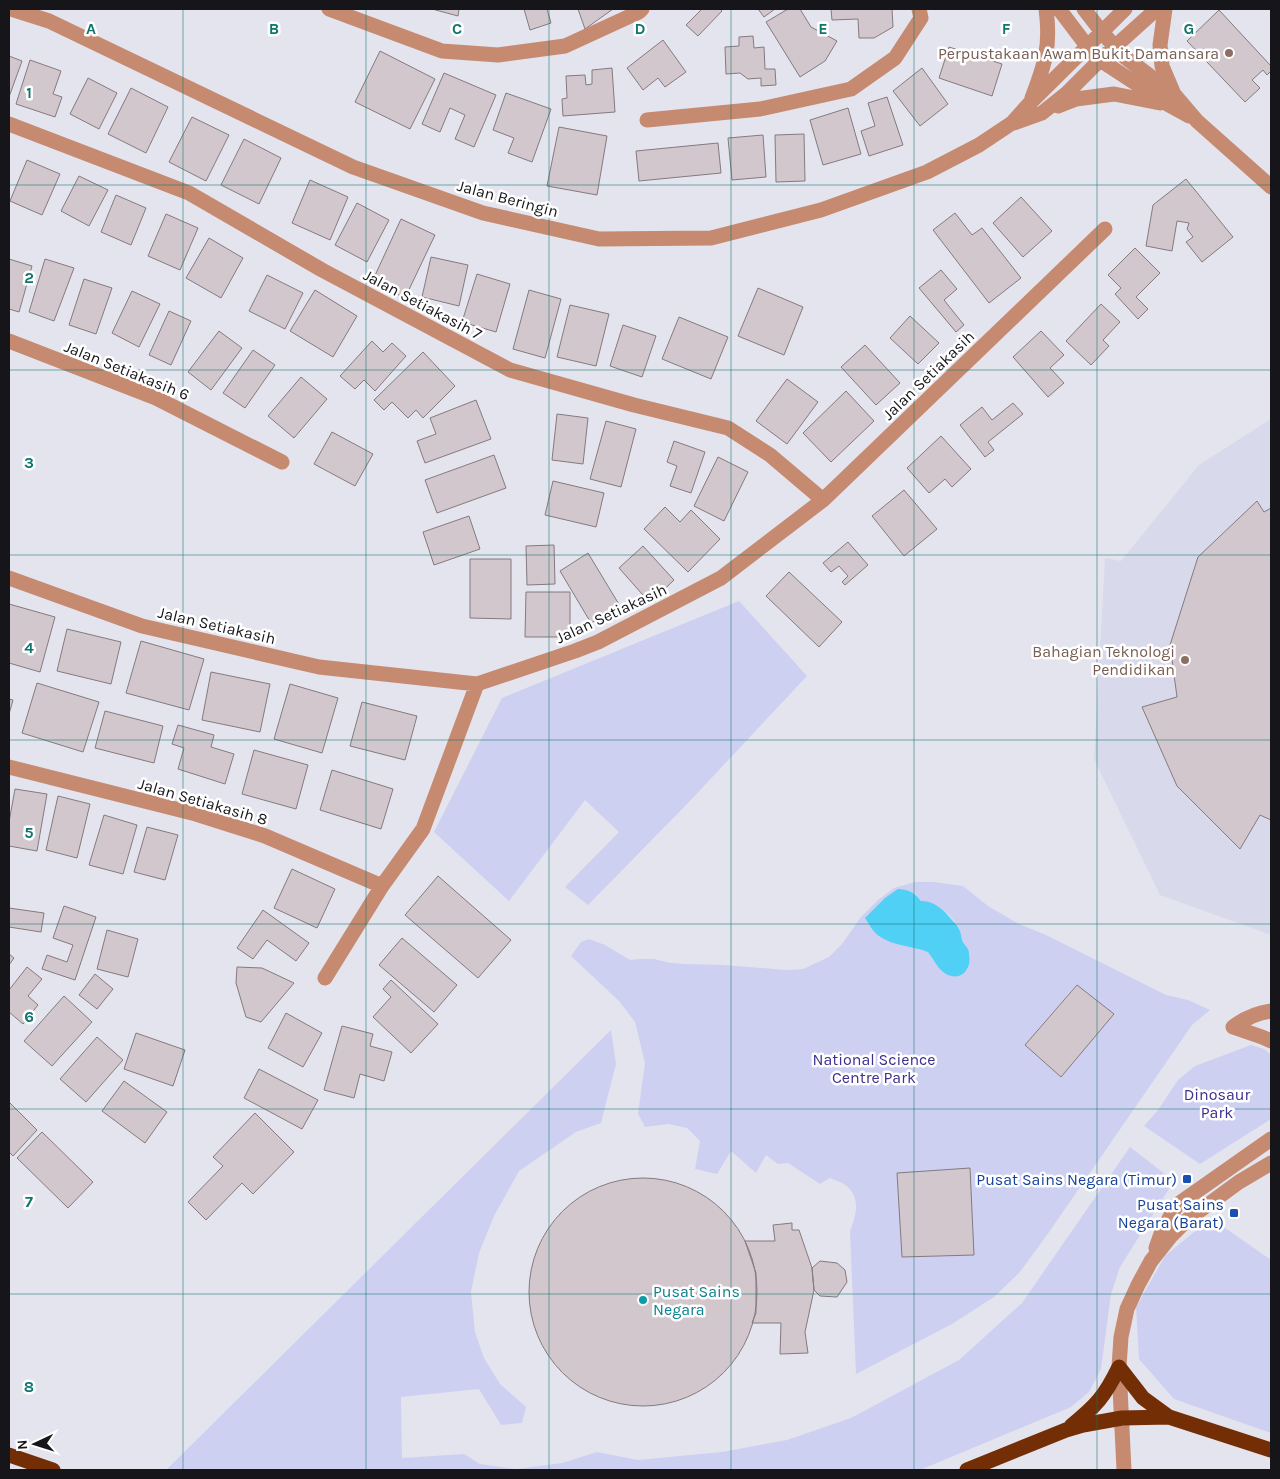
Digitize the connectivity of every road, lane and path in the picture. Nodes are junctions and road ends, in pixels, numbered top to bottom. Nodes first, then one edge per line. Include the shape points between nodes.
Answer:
1 (11, 9) edge
2 (329, 9) edge
3 (642, 9) edge
4 (919, 9) edge
5 (1046, 9) edge
6 (1059, 9) edge
7 (1084, 9) edge
8 (1125, 9) edge
9 (1154, 9) edge
10 (1165, 9) edge
11 (1101, 31) junction
12 (1087, 46) junction
13 (1115, 47) junction
14 (1100, 60) junction
15 (1171, 99) junction
16 (1036, 108) junction
17 (647, 120) dead end
18 (9, 124) edge
19 (1271, 187) edge
20 (1105, 229) dead end
21 (9, 341) edge
22 (282, 462) dead end
23 (823, 500) junction
24 (9, 578) edge
25 (477, 684) junction
26 (9, 767) edge
27 (382, 886) junction
28 (325, 978) dead end
29 (1271, 1011) edge
30 (1271, 1041) edge
31 (1271, 1140) edge
32 (1270, 1164) edge
33 (1150, 1261) junction
34 (1119, 1367) junction
35 (1169, 1417) junction
36 (1122, 1418) junction
37 (1066, 1430) junction
38 (1271, 1450) edge
39 (9, 1455) edge
40 (53, 1470) edge
41 (967, 1470) edge
42 (1124, 1470) edge

1 - 16 street, Jalan Beringin via 49,21 353,166 483,213 598,239 711,238 821,210 927,172 980,145
2 - 3 street via 442,50 498,55 565,46
4 - 17 street via 921,18 895,58 851,89 760,109
5 - 16 street via 1049,28 1047,51
6 - 12 street
7 - 11 street
8 - 11 street, Jalan Beringin
9 - 13 street, Jalan Beringin
10 - 15 street via 1160,45
11 - 12 street, Jalan Beringin
11 - 13 street
12 - 14 street
12 - 16 street, Jalan Beringin
13 - 14 street, Jalan Beringin
13 - 15 street
14 - 15 street
14 - 16 street, Jalan Beringin via 1067,93
15 - 16 street via 1114,94
15 - 19 street
18 - 23 street, Jalan Setiakasih 7 via 189,193 322,270 510,370 728,428 770,455
20 - 23 street, Jalan Setiakasih
21 - 22 street, Jalan Setiakasih 6 via 156,398
23 - 25 street, Jalan Setiakasih via 720,578 598,642
24 - 25 street, Jalan Setiakasih via 142,626 318,667
25 - 27 street via 423,829
26 - 27 street, Jalan Setiakasih 8 via 196,814 265,836
27 - 28 street
29 - 30 street via 1244,1018 1232,1027
31 - 33 street via 1177,1205
32 - 33 street via 1239,1182 1188,1220
33 - 34 street via 1127,1309
34 - 35 highway via 1143,1398
34 - 36 street
34 - 37 highway via 1097,1404
35 - 36 highway
35 - 38 highway
36 - 37 highway
36 - 42 street
37 - 41 highway
39 - 40 highway

